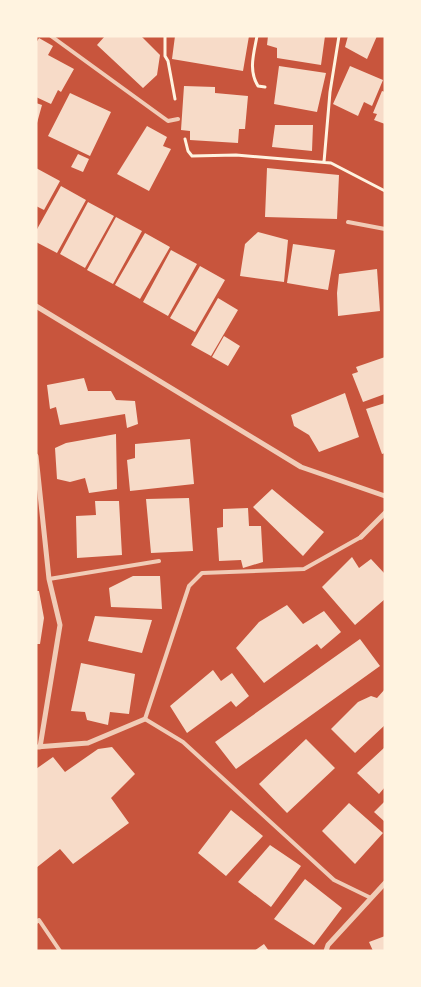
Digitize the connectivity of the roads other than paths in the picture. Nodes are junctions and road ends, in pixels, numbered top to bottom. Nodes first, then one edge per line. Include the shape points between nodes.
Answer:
1 (51, 36) edge
2 (178, 120) road end
3 (348, 222) dead end
4 (385, 229) edge
5 (36, 306) edge
6 (36, 456) edge
7 (385, 488) edge
8 (382, 495) edge
9 (385, 513) edge
10 (360, 537) joint
11 (159, 561) dead end
12 (49, 579) junction
13 (145, 719) junction
14 (38, 747) edge
15 (385, 883) edge
16 (371, 898) junction
17 (36, 922) edge
18 (60, 951) edge
19 (326, 951) edge

1 - 2 lane via 168,121
3 - 4 lane
5 - 8 street via 301,467
6 - 12 street
7 - 8 lane
9 - 10 street
10 - 13 lane via 304,569 202,573 189,586
11 - 12 lane
12 - 14 street via 60,625
13 - 14 street via 88,742
13 - 16 lane via 183,742 334,880
15 - 16 street
16 - 19 street
17 - 18 lane via 39,920

